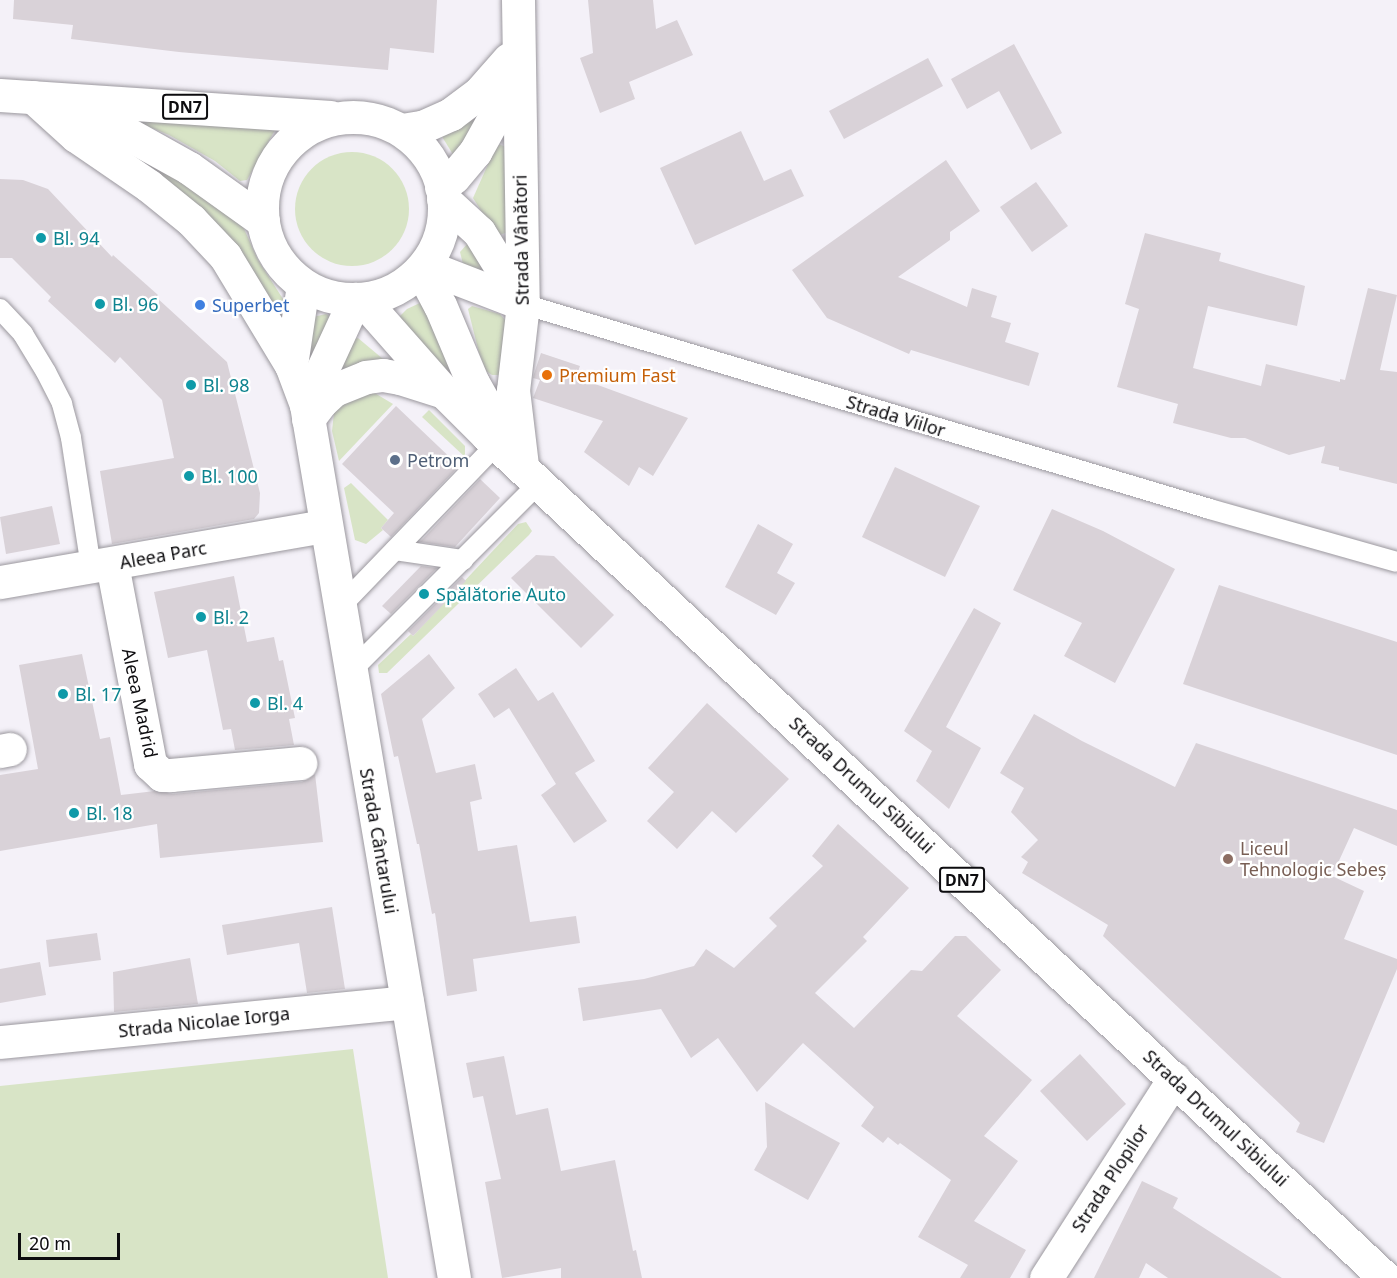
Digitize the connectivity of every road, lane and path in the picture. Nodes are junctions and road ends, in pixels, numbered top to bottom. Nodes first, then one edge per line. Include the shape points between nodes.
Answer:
1 (518, 0) edge
2 (518, 49) junction
3 (0, 95) edge
4 (33, 97) junction
5 (337, 117) junction
6 (402, 130) junction
7 (442, 193) junction
8 (262, 221) junction
9 (423, 268) junction
10 (303, 285) junction
11 (358, 299) junction
12 (523, 304) junction
13 (0, 309) edge
14 (291, 365) junction
15 (444, 392) junction
16 (307, 412) junction
17 (497, 444) junction
18 (530, 474) junction
19 (325, 526) junction
20 (395, 550) junction
21 (463, 560) junction
22 (1397, 562) edge
23 (102, 565) junction
24 (0, 582) edge
25 (339, 608) junction
26 (350, 672) junction
27 (300, 763) dead end
28 (407, 1002) junction
29 (0, 1042) edge
30 (1174, 1079) junction
31 (454, 1278) edge
32 (1046, 1278) edge
33 (1385, 1278) edge

1 - 2 street, Strada Vânători
2 - 6 street via 464,105 436,122
2 - 7 street, Strada Vânători via 500,103 480,143
2 - 12 street, Strada Vânători
3 - 4 street, DN7
4 - 5 street, DN7
4 - 8 street, DN7 via 119,129 189,168
4 - 14 street via 76,136 191,220 225,256
5 - 6 street via 361,116
5 - 8 street via 314,124 294,137 278,155 267,176
6 - 7 street via 423,148 436,168
7 - 9 street via 441,234
7 - 12 street via 479,232
8 - 10 street via 270,246
9 - 11 street via 392,290
9 - 12 street
9 - 18 street, Strada Drumul Sibiului via 483,402
10 - 11 street via 322,293
10 - 14 street, Strada Cântarului
11 - 15 street, Strada Drumul Sibiului / DN7
11 - 16 street
12 - 18 street, Strada Vânători via 513,390
12 - 22 lane, Strada Viilor
13 - 23 lane, Aleea Madrid via 23,334 62,404
14 - 16 street, Strada Cântarului
15 - 16 street via 400,378 366,377 334,390
15 - 17 street, Strada Drumul Sibiului / DN7
16 - 19 street, Strada Cântarului
17 - 18 street, Strada Drumul Sibiului / DN7
17 - 20 lane
18 - 21 lane
18 - 30 street, Strada Drumul Sibiului / DN7
19 - 23 street, Aleea Parc
19 - 25 street, Strada Cântarului
20 - 21 lane
20 - 25 lane
21 - 26 lane
23 - 24 street, Aleea Parc
23 - 27 street, Aleea Madrid via 150,764 162,775 171,775
25 - 26 street, Strada Cântarului
26 - 28 street, Strada Cântarului
28 - 29 street, Strada Nicolae Iorga
28 - 31 street, Strada Cântarului
30 - 32 street, Strada Plopilor
30 - 33 street, Strada Drumul Sibiului / DN7

